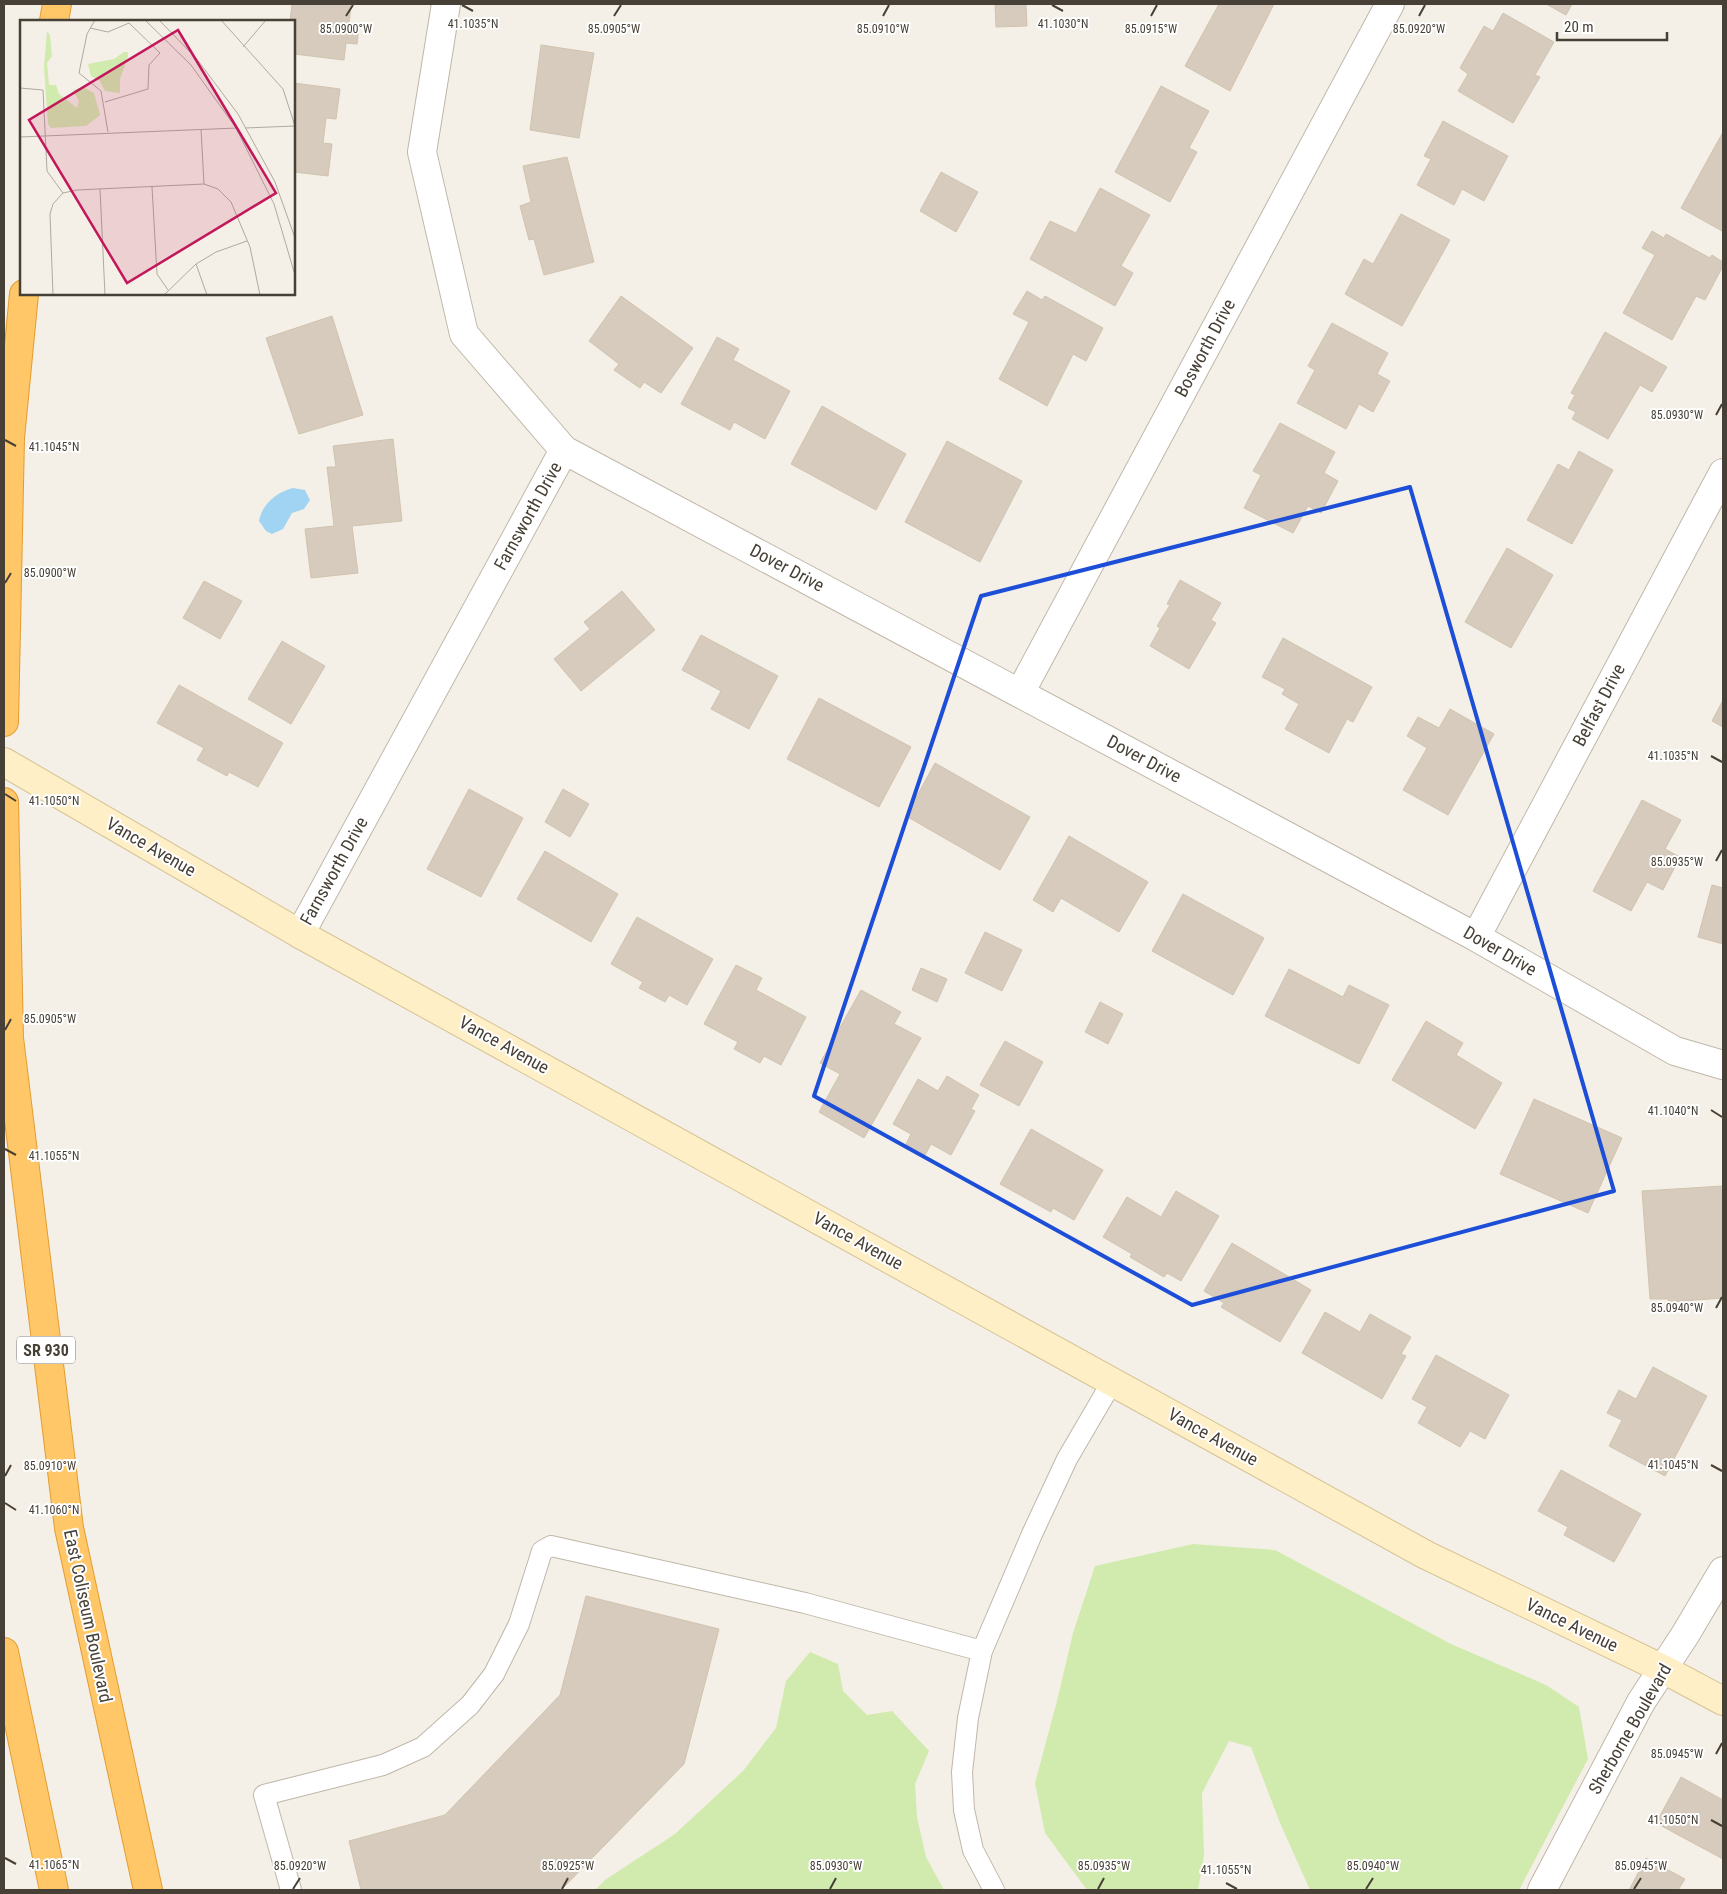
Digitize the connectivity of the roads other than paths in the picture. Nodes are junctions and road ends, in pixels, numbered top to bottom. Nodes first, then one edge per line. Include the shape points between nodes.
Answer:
1 (57, 4) edge
2 (446, 4) edge
3 (1390, 4) edge
4 (54, 20) edge
5 (24, 295) edge
6 (564, 450) junction
7 (1723, 473) edge
8 (1020, 693) junction
9 (4, 722) edge
10 (4, 762) edge
11 (4, 802) edge
12 (300, 934) junction
13 (1476, 937) junction
14 (1723, 1065) edge
15 (1112, 1382) junction
16 (1723, 1571) edge
17 (982, 1651) junction
18 (4, 1652) edge
19 (1662, 1669) junction
20 (1723, 1702) edge
21 (54, 1890) edge
22 (148, 1890) edge
23 (291, 1890) edge
24 (994, 1890) edge
25 (1542, 1890) edge

1 - 4 highway
2 - 6 street, Farnsworth Drive via 422,152 464,334
3 - 8 street, Bosworth Drive
5 - 9 highway via 10,438
6 - 8 street, Dover Drive
6 - 12 street, Farnsworth Drive
7 - 13 street, Belfast Drive
8 - 13 street, Dover Drive
10 - 12 street, Vance Avenue
11 - 22 highway, East Coliseum Boulevard / SR 930 via 8,1038 69,1528
12 - 15 street, Vance Avenue
13 - 14 street, Dover Drive via 1675,1052
15 - 17 lane via 1067,1459
15 - 19 street, Vance Avenue via 1426,1554
16 - 19 street, Sherborne Boulevard
17 - 23 lane via 805,1603 551,1546 542,1551 519,1624 494,1674 470,1705 422,1747 384,1765 264,1795
17 - 24 lane via 968,1718 962,1772 964,1810 973,1850
18 - 21 highway
19 - 20 street, Vance Avenue
19 - 25 street, Sherborne Boulevard via 1641,1702

